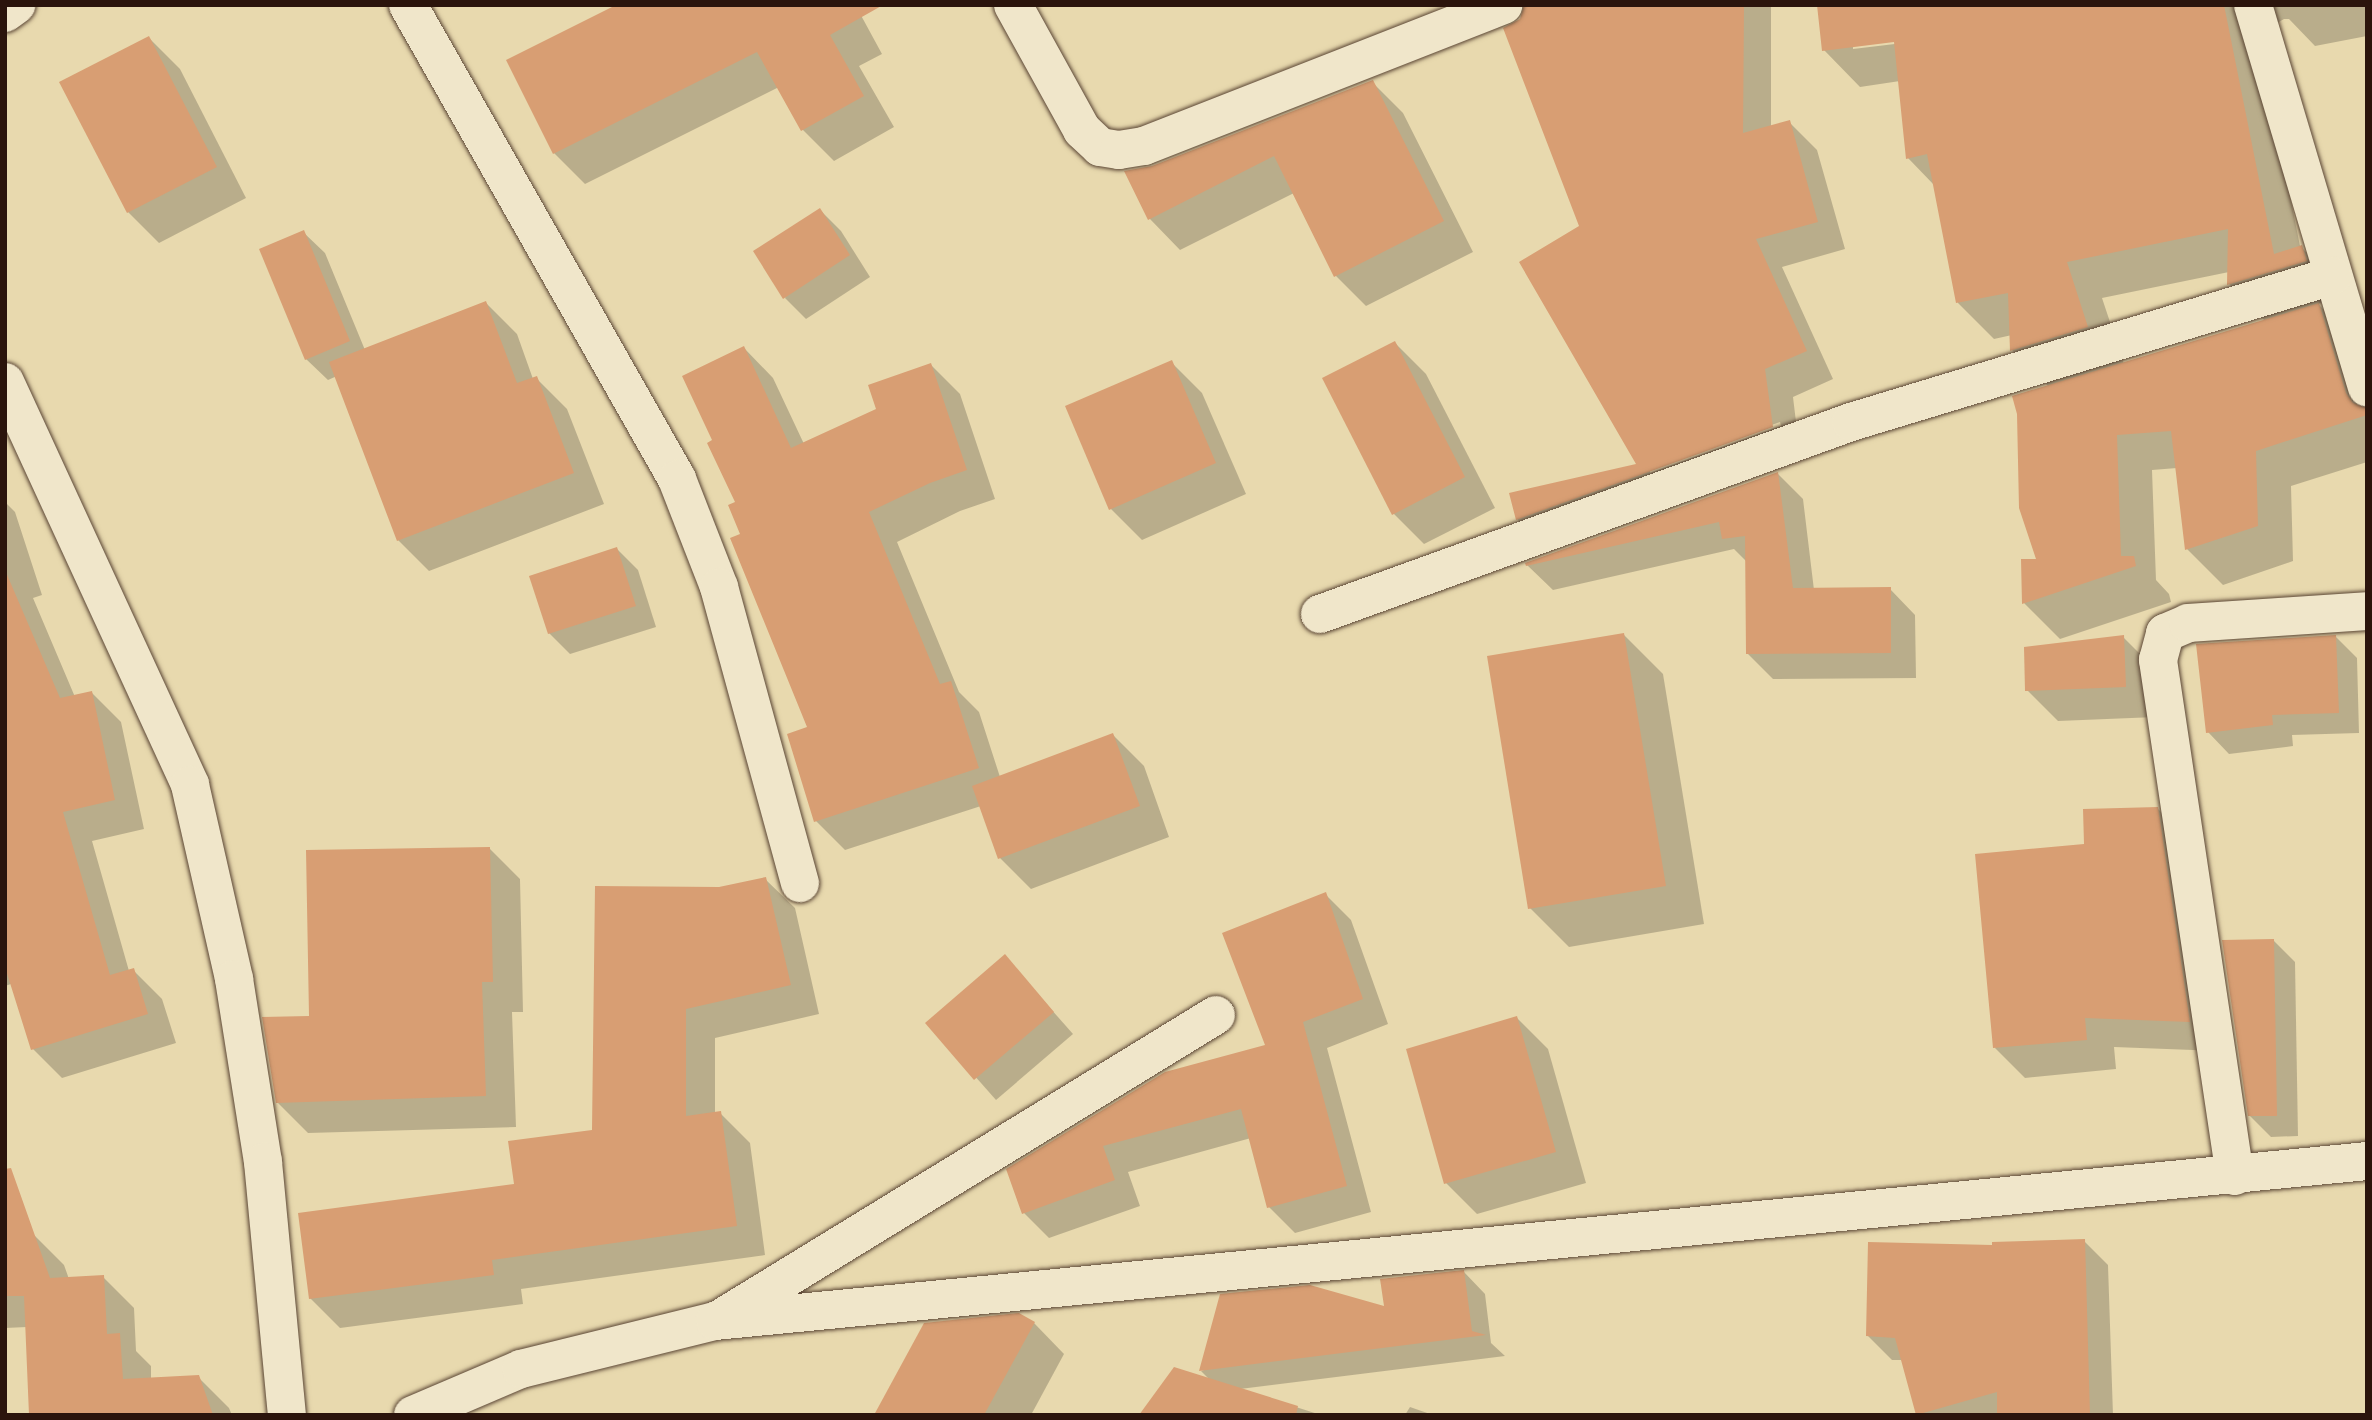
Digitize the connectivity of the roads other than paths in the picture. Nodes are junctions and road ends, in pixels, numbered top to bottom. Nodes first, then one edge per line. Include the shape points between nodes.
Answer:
1 (16, 5) edge
2 (408, 5) edge
3 (1013, 5) edge
4 (1503, 5) edge
5 (2253, 5) edge
6 (5, 13) edge
7 (2332, 276) junction
8 (5, 382) edge
9 (2367, 387) edge
10 (2367, 611) edge
11 (1320, 614) dead end
12 (800, 883) dead end
13 (1216, 1015) dead end
14 (2367, 1161) edge
15 (2235, 1176) junction
16 (715, 1321) junction
17 (287, 1415) edge
18 (413, 1415) edge

1 - 6 street
2 - 12 street via 677,478 719,587
3 - 4 street via 1082,130 1100,147 1119,150 1144,146
5 - 7 street
7 - 9 street
7 - 11 street via 1839,426
8 - 17 street via 190,785 233,979 263,1162
10 - 15 street via 2188,623 2165,633 2158,660
13 - 16 street
14 - 15 street
15 - 16 street
16 - 18 street via 521,1369

